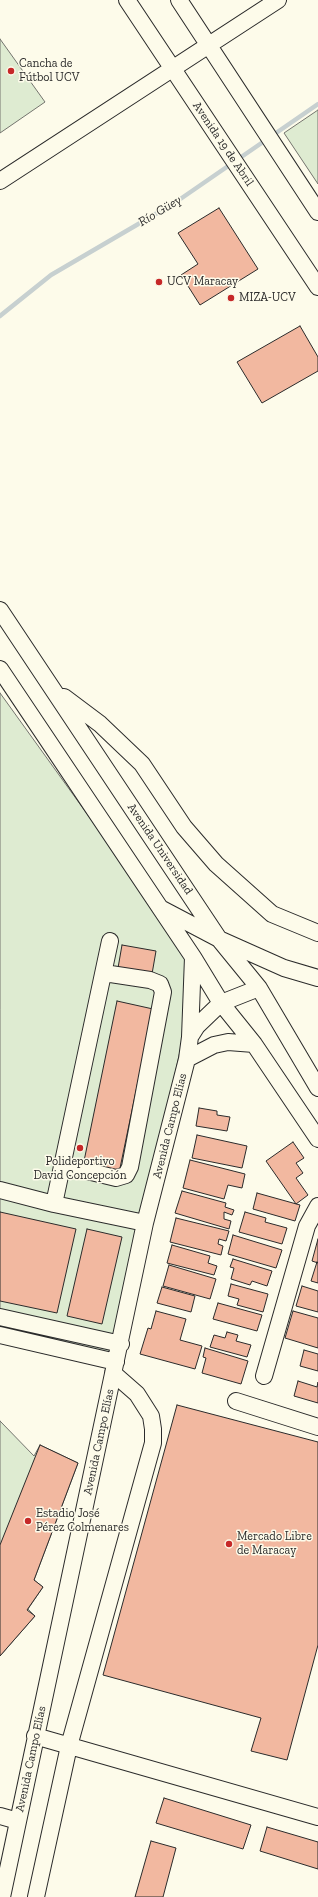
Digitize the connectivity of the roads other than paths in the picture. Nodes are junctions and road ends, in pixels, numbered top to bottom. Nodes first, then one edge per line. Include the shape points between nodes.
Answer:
1 (127, 0) edge
2 (179, 0) edge
3 (278, 0) edge
4 (209, 46) junction
5 (173, 69) junction
6 (0, 181) edge
7 (318, 212) edge
8 (318, 287) edge
9 (0, 610) edge
10 (0, 669) edge
11 (54, 688) junction
12 (161, 908) junction
13 (318, 933) edge
14 (219, 939) junction
15 (110, 941) dead end
16 (193, 957) junction
17 (104, 973) junction
18 (318, 978) edge
19 (259, 988) junction
20 (222, 1003) junction
21 (190, 1037) junction
22 (254, 1044) junction
23 (187, 1059) junction
24 (318, 1088) edge
25 (318, 1139) edge
26 (62, 1166) junction
27 (0, 1190) edge
28 (54, 1204) junction
29 (318, 1206) edge
30 (145, 1223) junction
31 (0, 1316) edge
32 (0, 1335) edge
33 (121, 1344) junction
34 (115, 1368) junction
35 (264, 1376) dead end
36 (236, 1401) dead end
37 (318, 1427) edge
38 (35, 1736) junction
39 (69, 1746) junction
40 (0, 1816) edge
41 (318, 1817) edge
42 (18, 1821) junction
43 (2, 1897) edge
44 (36, 1897) edge

1 - 5 street, Avenida 19 de Abril
2 - 4 street
3 - 4 street
4 - 5 street
4 - 7 street
5 - 6 street
5 - 8 street, Avenida 19 de Abril
9 - 11 street, Avenida Universidad
10 - 12 street
11 - 13 street via 100,724 142,764 184,827 216,864 272,914
11 - 14 street, Avenida Universidad
12 - 14 street
12 - 16 street
14 - 18 street via 284,968
14 - 19 street, Avenida Universidad
15 - 17 street
16 - 20 street
16 - 21 street, Avenida Campo Elías
17 - 26 street
17 - 26 street via 150,980 160,984 163,992 130,1167 126,1175 116,1178
19 - 20 street
19 - 24 street, Avenida Universidad
20 - 21 street via 201,1022
20 - 22 street
21 - 23 street, Avenida Campo Elías
22 - 23 street via 228,1042 214,1045
22 - 25 street
23 - 30 street, Avenida Campo Elías
26 - 28 street
27 - 28 street
28 - 30 street
29 - 35 street via 307,1226
30 - 33 street, Avenida Campo Elías
31 - 33 street
32 - 34 street
33 - 34 street, Avenida Campo Elías
34 - 38 street, Avenida Campo Elías
34 - 39 street via 151,1416 153,1443
36 - 37 street
38 - 39 street
38 - 42 street, Avenida Campo Elías
39 - 41 street
39 - 44 street
40 - 42 street
42 - 43 street, Avenida Campo Elías

